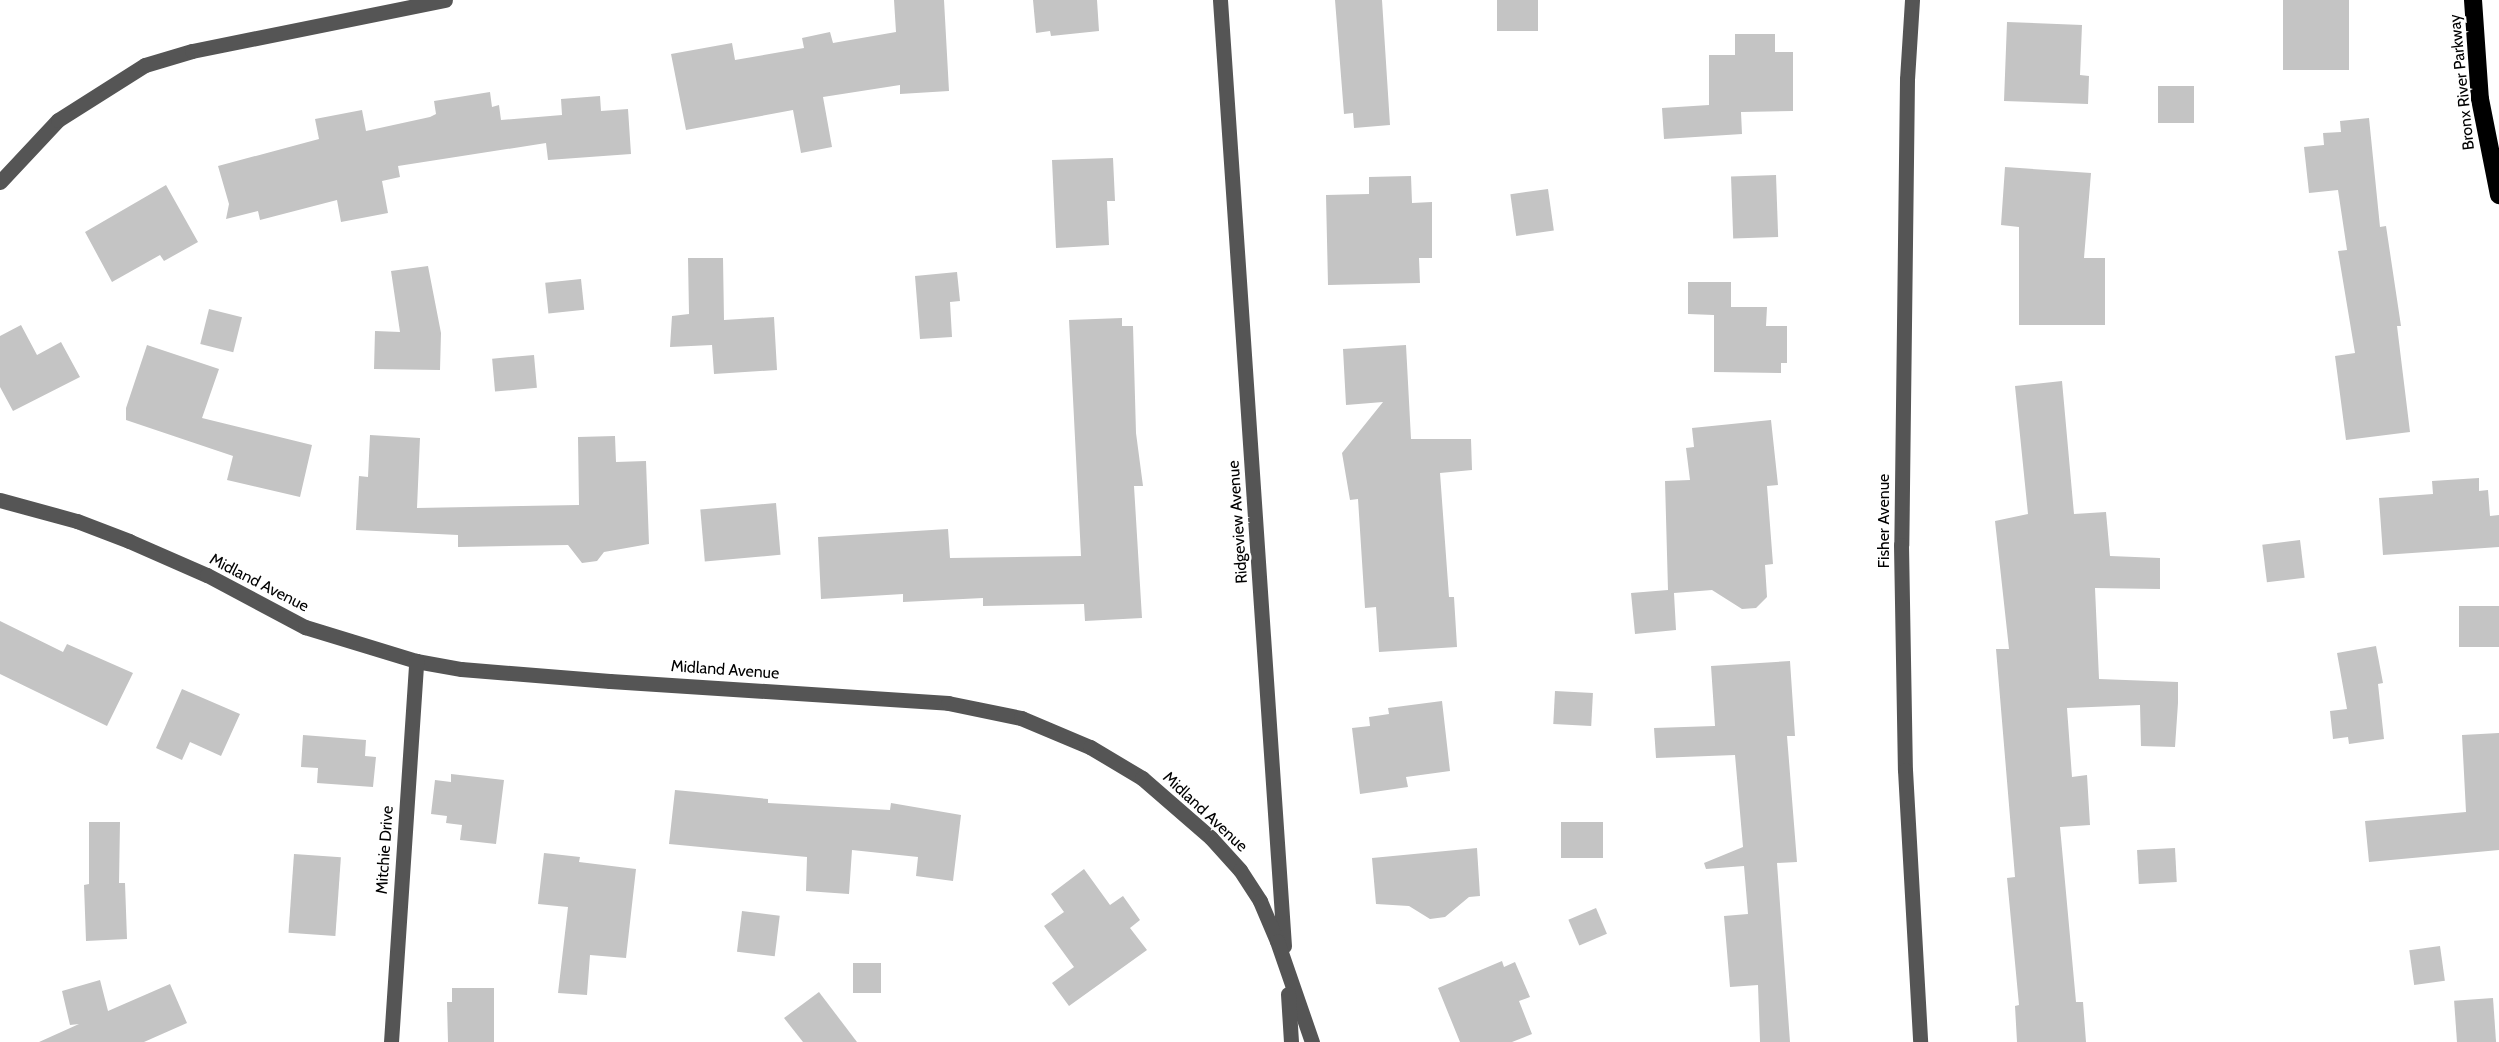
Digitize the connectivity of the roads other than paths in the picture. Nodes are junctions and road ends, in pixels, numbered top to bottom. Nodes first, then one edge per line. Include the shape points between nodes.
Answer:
1 (445, 0) edge
2 (1220, 0) edge
3 (1912, 0) edge
4 (2473, 0) edge
5 (0, 182) edge
6 (2499, 195) edge
7 (0, 500) edge
8 (416, 661) junction
9 (1286, 968) junction
10 (391, 1042) edge
11 (1291, 1042) edge
12 (1312, 1042) edge
13 (1920, 1042) edge

1 - 5 street via 192,51 145,65 58,120
2 - 9 street, Ridgeview Avenue
3 - 13 street, Fisher Avenue via 1907,79 1901,545 1905,770
4 - 6 highway, Bronx River Parkway via 2480,99
7 - 8 street, Midland Avenue via 77,521 129,541 207,575 305,627
8 - 9 street, Midland Avenue via 461,669 610,681 948,703 1021,718 1090,747 1142,778 1211,838 1240,870 1260,901
8 - 10 street, Mitchie Drive
9 - 11 street, Ridgeview Avenue
9 - 12 street, Midland Avenue

